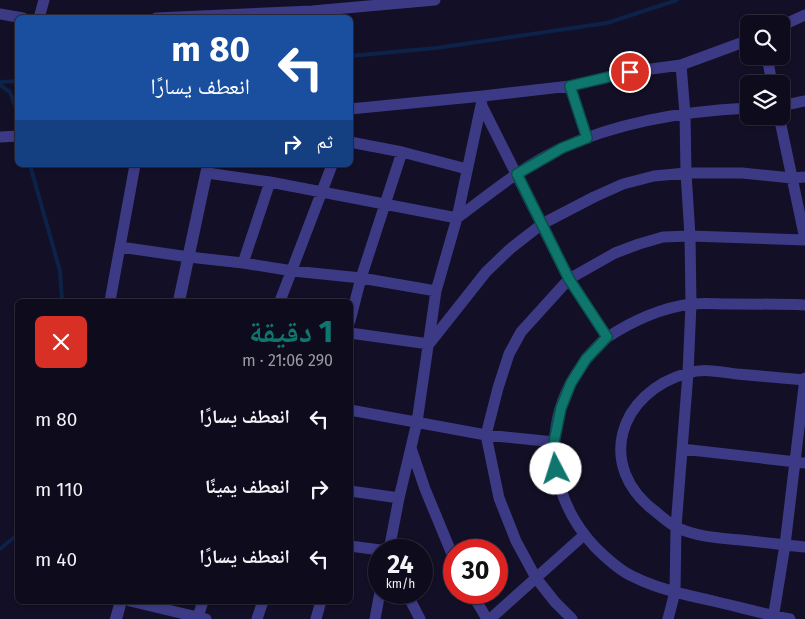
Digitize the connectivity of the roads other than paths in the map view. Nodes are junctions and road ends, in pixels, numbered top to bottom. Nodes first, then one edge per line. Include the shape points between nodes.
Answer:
1 (44, 0) edge
2 (435, 0) edge
3 (311, 6) edge
4 (0, 14) edge
5 (40, 15) edge
6 (195, 15) edge
7 (805, 15) edge
8 (15, 17) edge
9 (790, 22) edge
10 (740, 43) edge
11 (681, 65) junction
12 (570, 86) junction
13 (482, 101) junction
14 (805, 101) edge
15 (790, 104) edge
16 (740, 108) edge
17 (353, 111) edge
18 (685, 114) junction
19 (781, 125) edge
20 (587, 138) junction
21 (353, 143) edge
22 (402, 152) junction
23 (135, 167) edge
24 (331, 167) edge
25 (208, 169) edge
26 (467, 169) junction
27 (686, 173) junction
28 (517, 174) junction
29 (805, 177) edge
30 (792, 178) junction
31 (270, 182) junction
32 (322, 192) junction
33 (384, 205) junction
34 (457, 218) junction
35 (542, 224) junction
36 (690, 236) junction
37 (805, 240) edge
38 (120, 246) junction
39 (189, 257) junction
40 (243, 263) junction
41 (293, 271) junction
42 (361, 278) junction
43 (569, 279) junction
44 (436, 291) junction
45 (110, 299) edge
46 (179, 299) edge
47 (281, 299) edge
48 (692, 304) junction
49 (805, 305) edge
50 (353, 309) edge
51 (353, 333) edge
52 (607, 337) junction
53 (428, 344) junction
54 (688, 372) junction
55 (805, 379) edge
56 (353, 411) edge
57 (417, 422) junction
58 (486, 435) junction
59 (554, 442) junction
60 (411, 448) junction
61 (682, 449) junction
62 (800, 462) edge
63 (353, 491) edge
64 (399, 498) junction
65 (676, 527) junction
66 (584, 535) junction
67 (392, 539) edge
68 (446, 539) edge
69 (785, 545) junction
70 (353, 546) edge
71 (805, 547) edge
72 (368, 548) edge
73 (536, 578) junction
74 (675, 592) junction
75 (121, 604) edge
76 (143, 604) edge
77 (203, 604) edge
78 (261, 604) edge
79 (320, 604) edge
80 (378, 604) edge
81 (412, 604) edge
82 (479, 604) edge
83 (774, 617) edge
84 (202, 618) edge
85 (116, 619) edge
86 (257, 619) edge
87 (316, 619) edge
88 (375, 619) edge
89 (420, 619) edge
90 (488, 619) edge
91 (572, 619) edge
92 (668, 619) edge
93 (790, 619) edge

1 - 5 street
2 - 3 street
3 - 6 street
4 - 8 street
7 - 9 street
10 - 11 street
11 - 12 street via 630,72
11 - 18 street
12 - 13 street
12 - 20 street
13 - 17 street
13 - 26 street
13 - 28 street
14 - 15 street
16 - 18 street
18 - 20 street via 623,126
18 - 27 street
19 - 30 street
20 - 28 street via 562,148
21 - 22 street
22 - 26 street
22 - 33 street
23 - 38 street
24 - 32 street
25 - 31 street
25 - 39 street
26 - 34 street
27 - 30 street via 742,173
27 - 35 street via 654,176 623,184
27 - 36 street
28 - 34 street
28 - 35 street
29 - 30 street
30 - 37 street
31 - 32 street
31 - 40 street
32 - 33 street
32 - 41 street
33 - 34 street
33 - 42 street
34 - 44 street
35 - 43 street
35 - 53 street via 486,272
36 - 37 street
36 - 43 street via 663,237 639,244 614,253
36 - 48 street
38 - 39 street
38 - 45 street
39 - 40 street
39 - 46 street
40 - 41 street
41 - 42 street
41 - 47 street
42 - 44 street
42 - 50 street
43 - 52 street
43 - 58 street via 522,332 509,354
44 - 53 street
48 - 49 street
48 - 52 street via 657,312
48 - 54 street
51 - 53 street
52 - 59 street via 586,359 571,383 561,408
53 - 57 street
54 - 55 street
54 - 61 street
54 - 65 street via 644,396 628,417 620,439 622,464 631,488 647,506
55 - 62 street
56 - 57 street
57 - 58 street
57 - 60 street
58 - 59 street
58 - 73 street via 499,498 516,541
59 - 66 street via 561,492
60 - 64 street
60 - 68 street
61 - 62 street
61 - 65 street
62 - 69 street
63 - 64 street
64 - 67 street
65 - 69 street via 711,537
65 - 74 street
66 - 73 street
66 - 74 street via 606,558 633,577
69 - 71 street
69 - 83 street
70 - 72 street
73 - 90 street
73 - 91 street
74 - 83 street
74 - 92 street
75 - 85 street
76 - 84 street
77 - 84 street
78 - 86 street
79 - 87 street
80 - 88 street
81 - 89 street
82 - 90 street
83 - 93 street

